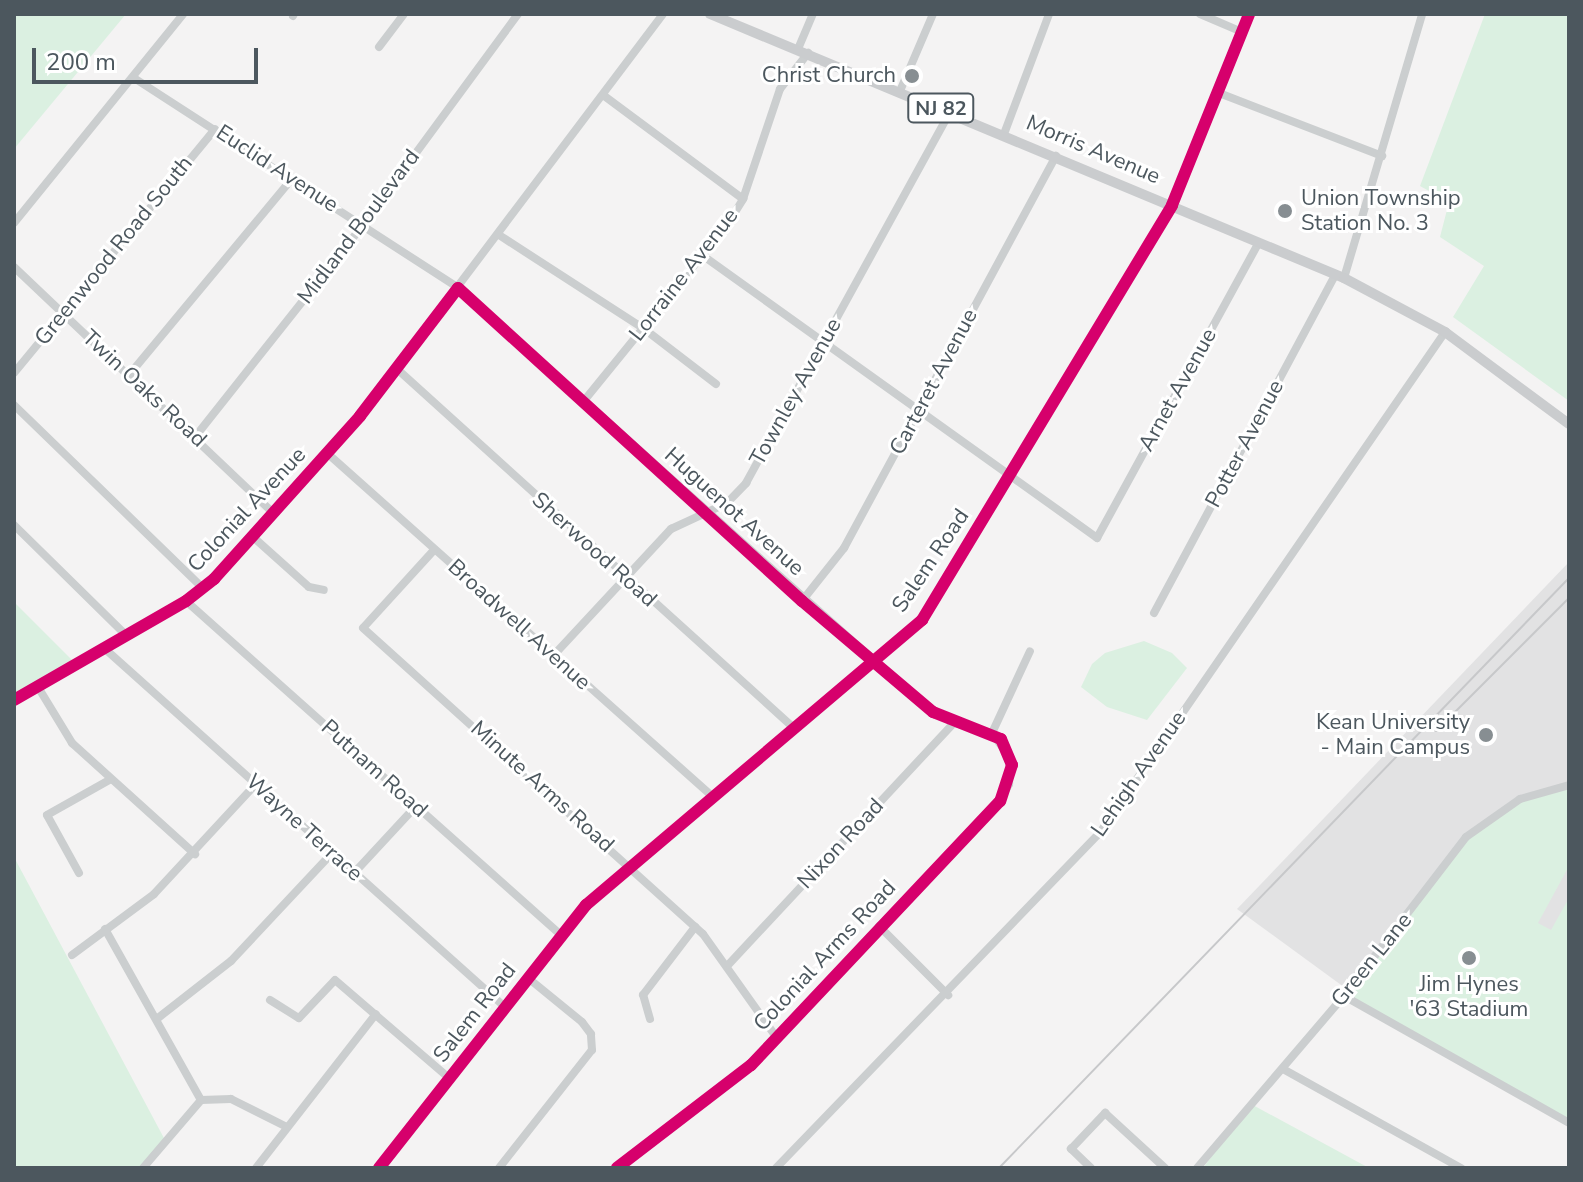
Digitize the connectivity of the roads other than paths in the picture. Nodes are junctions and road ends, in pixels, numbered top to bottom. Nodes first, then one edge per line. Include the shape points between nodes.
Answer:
1 (183, 14) edge
2 (404, 14) edge
3 (518, 14) edge
4 (663, 14) edge
5 (710, 14) edge
6 (813, 14) edge
7 (933, 14) edge
8 (1049, 14) edge
9 (1200, 14) edge
10 (1249, 14) edge
11 (1422, 14) edge
12 (1242, 32) junction
13 (379, 47) dead end
14 (803, 51) junction
15 (134, 78) junction
16 (900, 91) junction
17 (1219, 93) junction
18 (603, 95) junction
19 (950, 112) junction
20 (215, 129) junction
21 (1004, 134) junction
22 (1056, 156) junction
23 (1382, 156) junction
24 (292, 179) junction
25 (743, 199) junction
26 (1172, 205) junction
27 (14, 223) edge
28 (363, 225) junction
29 (499, 235) junction
30 (1259, 242) junction
31 (702, 255) junction
32 (14, 267) edge
33 (1339, 276) junction
34 (458, 288) junction
35 (63, 313) junction
36 (643, 328) junction
37 (1445, 332) junction
38 (822, 345) junction
39 (396, 368) junction
40 (14, 373) edge
41 (129, 375) junction
42 (716, 384) dead end
43 (583, 402) junction
44 (14, 405) edge
45 (917, 413) junction
46 (1569, 424) edge
47 (195, 437) junction
48 (327, 453) junction
49 (1009, 477) junction
50 (705, 512) junction
51 (273, 513) junction
52 (14, 525) edge
53 (252, 536) junction
54 (434, 550) junction
55 (624, 578) junction
56 (203, 588) junction
57 (324, 590) dead end
58 (186, 601) junction
59 (802, 601) junction
60 (1154, 613) dead end
61 (126, 635) junction
62 (104, 648) junction
63 (1030, 651) dead end
64 (552, 657) junction
65 (874, 661) junction
66 (38, 687) junction
67 (14, 700) edge
68 (954, 723) junction
69 (795, 729) junction
70 (992, 733) junction
71 (1001, 739) joint
72 (111, 779) junction
73 (255, 785) junction
74 (1569, 785) edge
75 (712, 796) junction
76 (416, 806) junction
77 (332, 853) junction
78 (195, 854) junction
79 (629, 865) junction
80 (79, 873) dead end
81 (354, 873) junction
82 (879, 926) junction
83 (695, 927) junction
84 (105, 929) junction
85 (562, 936) junction
86 (72, 955) dead end
87 (729, 964) junction
88 (528, 978) junction
89 (948, 995) junction
90 (1344, 996) junction
91 (270, 1000) dead end
92 (505, 1007) junction
93 (376, 1014) junction
94 (158, 1018) junction
95 (650, 1019) dead end
96 (777, 1038) junction
97 (1283, 1069) junction
98 (449, 1078) junction
99 (201, 1100) junction
100 (1569, 1123) edge
101 (287, 1127) junction
102 (1161, 1167) edge
103 (143, 1168) edge
104 (256, 1168) edge
105 (379, 1168) edge
106 (499, 1168) edge
107 (617, 1168) edge
108 (776, 1168) edge
109 (1091, 1168) edge
110 (1197, 1168) edge
111 (1461, 1168) edge

1 - 15 street
2 - 13 street
3 - 28 street, Midland Boulevard
4 - 18 street, Colonial Avenue
5 - 14 main road, Morris Avenue / NJ 82
6 - 14 street, Lorraine Avenue
7 - 16 street
8 - 21 street
9 - 12 street
10 - 12 street, Salem Road
11 - 23 street, Potter Avenue
12 - 17 street, Salem Road
14 - 16 main road, Morris Avenue / NJ 82
14 - 25 street, Lorraine Avenue via 780,89
15 - 20 street, Euclid Avenue
15 - 27 street
16 - 19 main road, Morris Avenue / NJ 82
17 - 23 street
17 - 26 street, Salem Road
18 - 25 street
18 - 29 street, Colonial Avenue
19 - 21 main road, Morris Avenue / NJ 82
19 - 38 street, Townley Avenue
20 - 24 street, Euclid Avenue
20 - 35 street, Greenwood Road South
21 - 22 main road, Morris Avenue / NJ 82
22 - 26 main road, Morris Avenue / NJ 82
22 - 45 street, Carteret Avenue
23 - 33 street, Potter Avenue
24 - 28 street, Euclid Avenue
24 - 41 street
25 - 31 street, Lorraine Avenue
26 - 30 main road, Morris Avenue / NJ 82
26 - 49 street, Salem Road
28 - 34 street, Euclid Avenue
28 - 47 street, Midland Boulevard
29 - 34 street, Colonial Avenue
29 - 36 street
30 - 33 main road, Morris Avenue / NJ 82
30 - 49 street, Arnet Avenue via 1097,538
31 - 36 street, Lorraine Avenue
31 - 38 street
32 - 35 street, Twin Oaks Road
33 - 37 main road, Morris Avenue / NJ 82
33 - 60 street, Potter Avenue
34 - 39 street, Colonial Avenue
34 - 43 street, Huguenot Avenue
35 - 40 street, Greenwood Road South
35 - 41 street, Twin Oaks Road
36 - 42 street
36 - 43 street, Lorraine Avenue
37 - 46 main road, Morris Avenue / NJ 82
37 - 89 street, Lehigh Avenue via 1099,834
38 - 45 street
38 - 50 street, Townley Avenue via 746,483 727,503
39 - 48 street, Colonial Avenue
39 - 55 street, Sherwood Road
41 - 47 street, Twin Oaks Road
43 - 50 street, Huguenot Avenue
44 - 56 street
45 - 49 street
45 - 59 street, Carteret Avenue via 844,548
47 - 51 street, Twin Oaks Road
48 - 51 street, Colonial Avenue
48 - 54 street, Broadwell Avenue
49 - 65 street, Salem Road via 922,620
50 - 55 street, Townley Avenue via 671,529
50 - 59 street, Huguenot Avenue
51 - 53 street, Colonial Avenue
52 - 61 street
53 - 56 street, Colonial Avenue
53 - 57 street via 309,587
54 - 64 street, Broadwell Avenue
54 - 79 street, Minute Arms Road via 363,628
55 - 64 street, Townley Avenue
55 - 69 street, Sherwood Road
56 - 58 street, Colonial Avenue
58 - 61 street, Colonial Avenue
58 - 76 street, Putnam Road
59 - 65 street, Huguenot Avenue
61 - 62 street, Colonial Avenue
62 - 66 street, Colonial Avenue
62 - 73 street, Wayne Terrace
63 - 70 street
64 - 75 street, Broadwell Avenue
65 - 68 street, Huguenot Avenue via 924,705
65 - 69 street, Salem Road
66 - 67 street, Colonial Avenue
66 - 72 street via 66,736
68 - 70 street, Huguenot Avenue
68 - 87 street, Nixon Road
69 - 75 street, Salem Road
70 - 71 street, Huguenot Avenue
71 - 82 street, Colonial Arms Road via 1012,765 1005,794
72 - 78 street
72 - 80 street via 47,815
73 - 77 street, Wayne Terrace
73 - 78 street
74 - 90 street, Green Lane via 1520,799 1466,837
75 - 79 street, Salem Road
76 - 81 street
76 - 85 street, Putnam Road
77 - 81 street, Wayne Terrace
77 - 94 street via 231,961
78 - 84 street via 154,894
79 - 83 street, Minute Arms Road
79 - 85 street, Salem Road
81 - 92 street, Wayne Terrace
82 - 89 street
82 - 96 street, Colonial Arms Road
83 - 87 street, Minute Arms Road
83 - 95 street via 643,995
84 - 86 street
84 - 94 street
85 - 88 street, Salem Road
87 - 96 street, Minute Arms Road
88 - 92 street, Salem Road
88 - 106 street via 582,1022 591,1034 592,1050
89 - 108 street, Lehigh Avenue
90 - 97 street, Green Lane
90 - 100 street
91 - 93 street via 299,1018 335,980
92 - 98 street, Salem Road
93 - 98 street
93 - 101 street
94 - 99 street
96 - 107 street, Colonial Arms Road via 751,1065
97 - 110 street, Green Lane
97 - 111 street
98 - 105 street, Salem Road
99 - 101 street via 231,1099
99 - 103 street
101 - 104 street
102 - 109 street via 1105,1113 1071,1149

